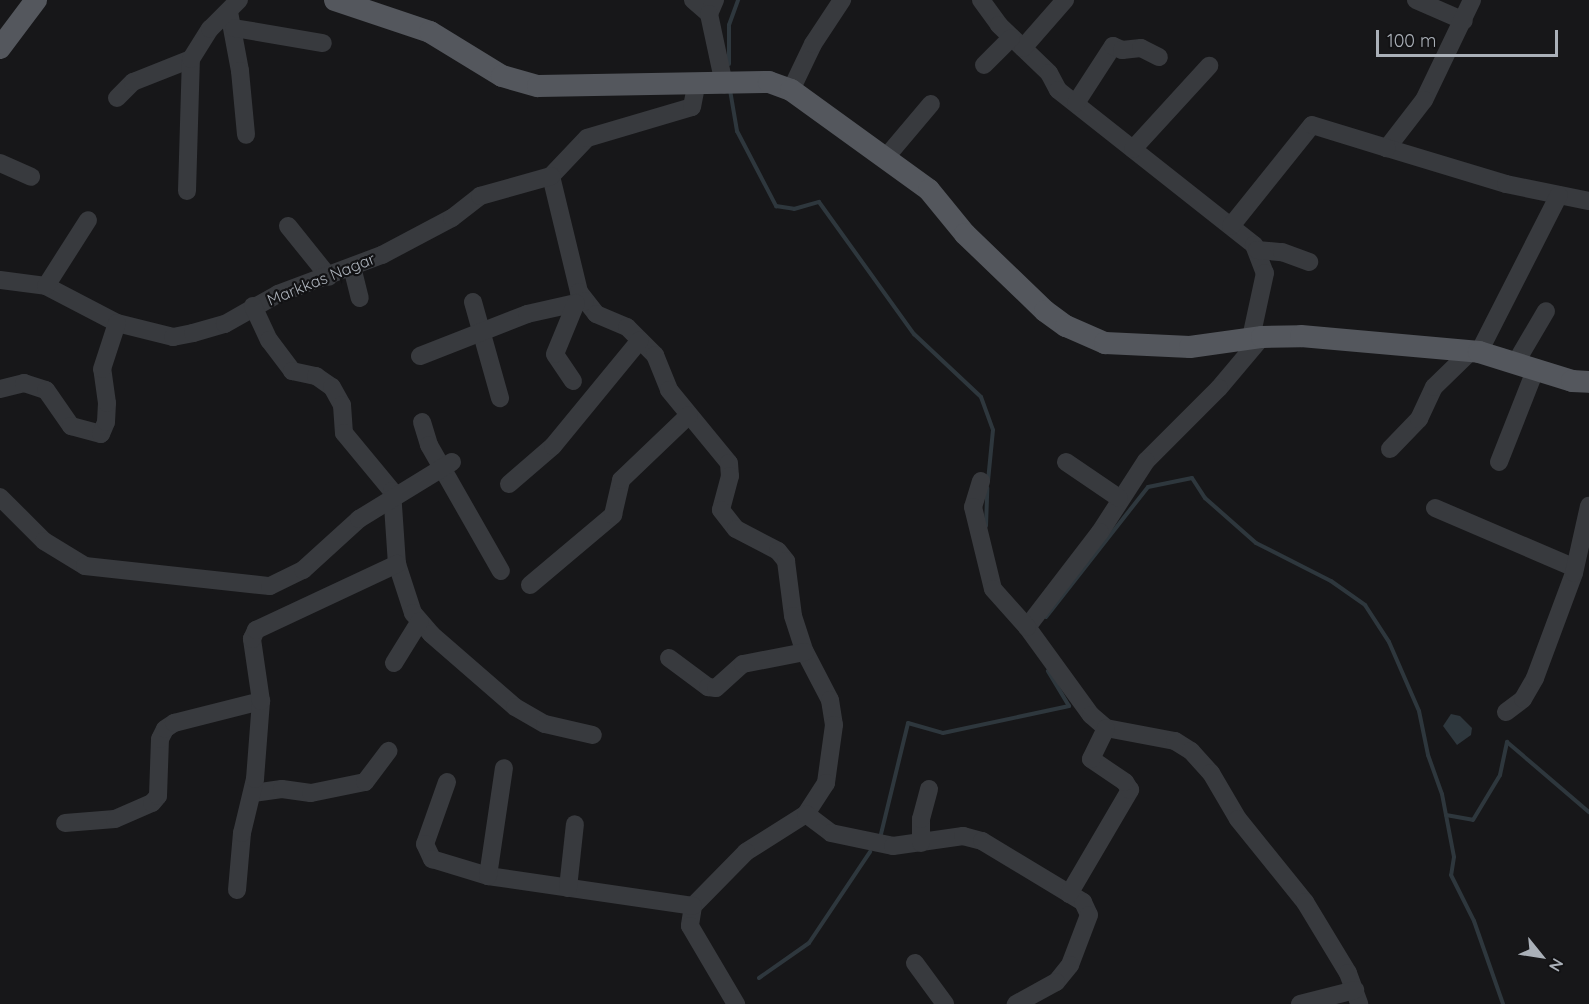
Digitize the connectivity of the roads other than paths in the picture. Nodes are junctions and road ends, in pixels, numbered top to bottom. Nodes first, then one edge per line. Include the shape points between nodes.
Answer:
1 (36, 0) edge
2 (335, 0) edge
3 (693, 0) edge
4 (842, 0) edge
5 (981, 0) edge
6 (1065, 0) edge
7 (1416, 0) edge
8 (1472, 0) edge
9 (712, 7) edge
10 (234, 13) edge
11 (1464, 21) junction
12 (323, 43) dead end
13 (1017, 43) junction
14 (0, 48) edge
15 (1159, 57) dead end
16 (191, 58) junction
17 (984, 65) dead end
18 (1209, 66) dead end
19 (724, 84) junction
20 (696, 87) junction
21 (791, 90) junction
22 (117, 98) dead end
23 (1076, 103) junction
24 (931, 104) dead end
25 (246, 135) dead end
26 (1387, 148) junction
27 (1133, 149) junction
28 (887, 156) junction
29 (0, 163) edge
30 (551, 176) junction
31 (31, 177) dead end
32 (187, 191) dead end
33 (1559, 195) junction
34 (1589, 201) edge
35 (88, 219) dead end
36 (288, 226) dead end
37 (1231, 226) junction
38 (1257, 250) junction
39 (1309, 262) dead end
40 (352, 267) junction
41 (329, 277) junction
42 (0, 280) edge
43 (46, 286) junction
44 (360, 298) dead end
45 (473, 302) dead end
46 (580, 302) junction
47 (254, 306) junction
48 (1546, 311) dead end
49 (117, 322) junction
50 (484, 331) junction
51 (1256, 337) junction
52 (640, 340) junction
53 (1475, 352) junction
54 (420, 356) dead end
55 (1526, 365) junction
56 (573, 381) dead end
57 (1589, 382) edge
58 (0, 389) edge
59 (501, 398) dead end
60 (689, 415) junction
61 (422, 422) dead end
62 (1390, 449) dead end
63 (1066, 462) dead end
64 (1499, 462) dead end
65 (448, 465) junction
66 (981, 481) dead end
67 (509, 484) dead end
68 (0, 497) edge
69 (395, 497) junction
70 (1119, 498) junction
71 (1435, 508) dead end
72 (1589, 508) edge
73 (397, 564) junction
74 (1575, 568) junction
75 (501, 571) dead end
76 (530, 585) dead end
77 (420, 621) junction
78 (1027, 627) junction
79 (805, 652) junction
80 (669, 658) dead end
81 (394, 663) dead end
82 (261, 701) junction
83 (1506, 712) dead end
84 (1106, 728) junction
85 (593, 735) dead end
86 (388, 751) dead end
87 (504, 768) dead end
88 (447, 782) dead end
89 (929, 789) dead end
90 (253, 793) junction
91 (806, 814) junction
92 (65, 823) dead end
93 (575, 824) dead end
94 (921, 843) junction
95 (488, 876) junction
96 (568, 888) junction
97 (237, 890) dead end
98 (1069, 894) junction
99 (693, 906) junction
100 (915, 963) dead end
101 (1357, 997) edge
102 (736, 1004) edge
103 (945, 1004) edge
104 (1016, 1004) edge
105 (1300, 1004) edge

1 - 14 main road
2 - 20 main road via 430,32 502,76 538,86
3 - 9 street
4 - 21 street via 813,44
5 - 13 street
6 - 13 street
7 - 11 street
8 - 11 street
9 - 19 street
10 - 12 street
10 - 16 street via 204,36
10 - 25 street
11 - 26 street via 1424,100
13 - 17 street
13 - 23 street via 1049,74 1058,90
15 - 23 street via 1141,48 1122,50 1113,46
16 - 22 street via 133,82
16 - 32 street
18 - 27 street
19 - 20 main road
19 - 21 main road via 769,82
20 - 30 street via 692,107 587,138
21 - 28 main road
23 - 27 street
24 - 28 street
26 - 33 street via 1506,184
26 - 37 street via 1312,125
27 - 37 street
28 - 51 main road via 929,190 964,234 1066,326 1105,343 1150,347 1190,347
29 - 31 street
30 - 40 street, Markkas Nagar via 480,196 452,218
30 - 46 street
33 - 34 street
33 - 53 street
35 - 43 street
36 - 41 street
37 - 38 street
38 - 39 street via 1282,252
38 - 51 street via 1265,273
40 - 41 street, Markkas Nagar
40 - 44 street
41 - 47 street, Markkas Nagar
42 - 43 street, Markkas Nagar
43 - 49 street, Markkas Nagar
45 - 50 street
46 - 50 street via 527,314
46 - 52 street via 596,314 627,327
46 - 56 street via 555,354
47 - 49 street, Markkas Nagar via 225,324 173,337
47 - 69 street via 269,340 292,371 316,376 332,387 342,405 344,434 386,480
48 - 55 street
49 - 58 street via 102,369 107,413 101,434 71,426 46,390 24,383
50 - 54 street
50 - 59 street
51 - 53 main road via 1301,336
51 - 70 street via 1219,388 1170,434
52 - 60 street via 655,354 669,390
52 - 67 street via 553,446
53 - 55 main road
53 - 62 street via 1434,387 1419,419
55 - 57 main road via 1572,381
55 - 64 street
60 - 76 street via 621,480 613,515
60 - 79 street via 729,464 730,476 721,510 725,520 778,551 786,561 793,616
61 - 65 street via 429,445
63 - 70 street
65 - 69 street
65 - 75 street
66 - 78 street via 973,507 993,589
68 - 69 street via 44,541 85,566 270,586 303,570 359,519
69 - 73 street
70 - 78 street via 1100,532
71 - 74 street
72 - 74 street
73 - 77 street via 413,613
73 - 82 street via 256,630 252,639
74 - 83 street via 1531,689
77 - 81 street
77 - 85 street via 515,707 545,724
78 - 84 street via 1091,715
79 - 80 street via 743,664 716,688 708,687
79 - 91 street via 830,700 834,725 826,783
82 - 90 street
82 - 92 street via 174,723 165,729 160,739 158,796 152,803 115,819
84 - 98 street via 1091,759 1125,782 1130,790
84 - 101 street via 1175,741 1191,751 1211,773 1238,819 1305,902
86 - 90 street via 365,782 311,793 282,789
87 - 95 street
88 - 95 street via 425,844 432,859
89 - 94 street via 921,819
90 - 97 street via 242,832
91 - 94 street via 831,833 893,846
91 - 99 street via 746,852
93 - 96 street
94 - 98 street via 963,836 982,841
95 - 96 street
96 - 99 street
98 - 104 street via 1088,907 1089,915 1070,965 1056,982
99 - 102 street via 690,926
100 - 103 street
101 - 105 street

